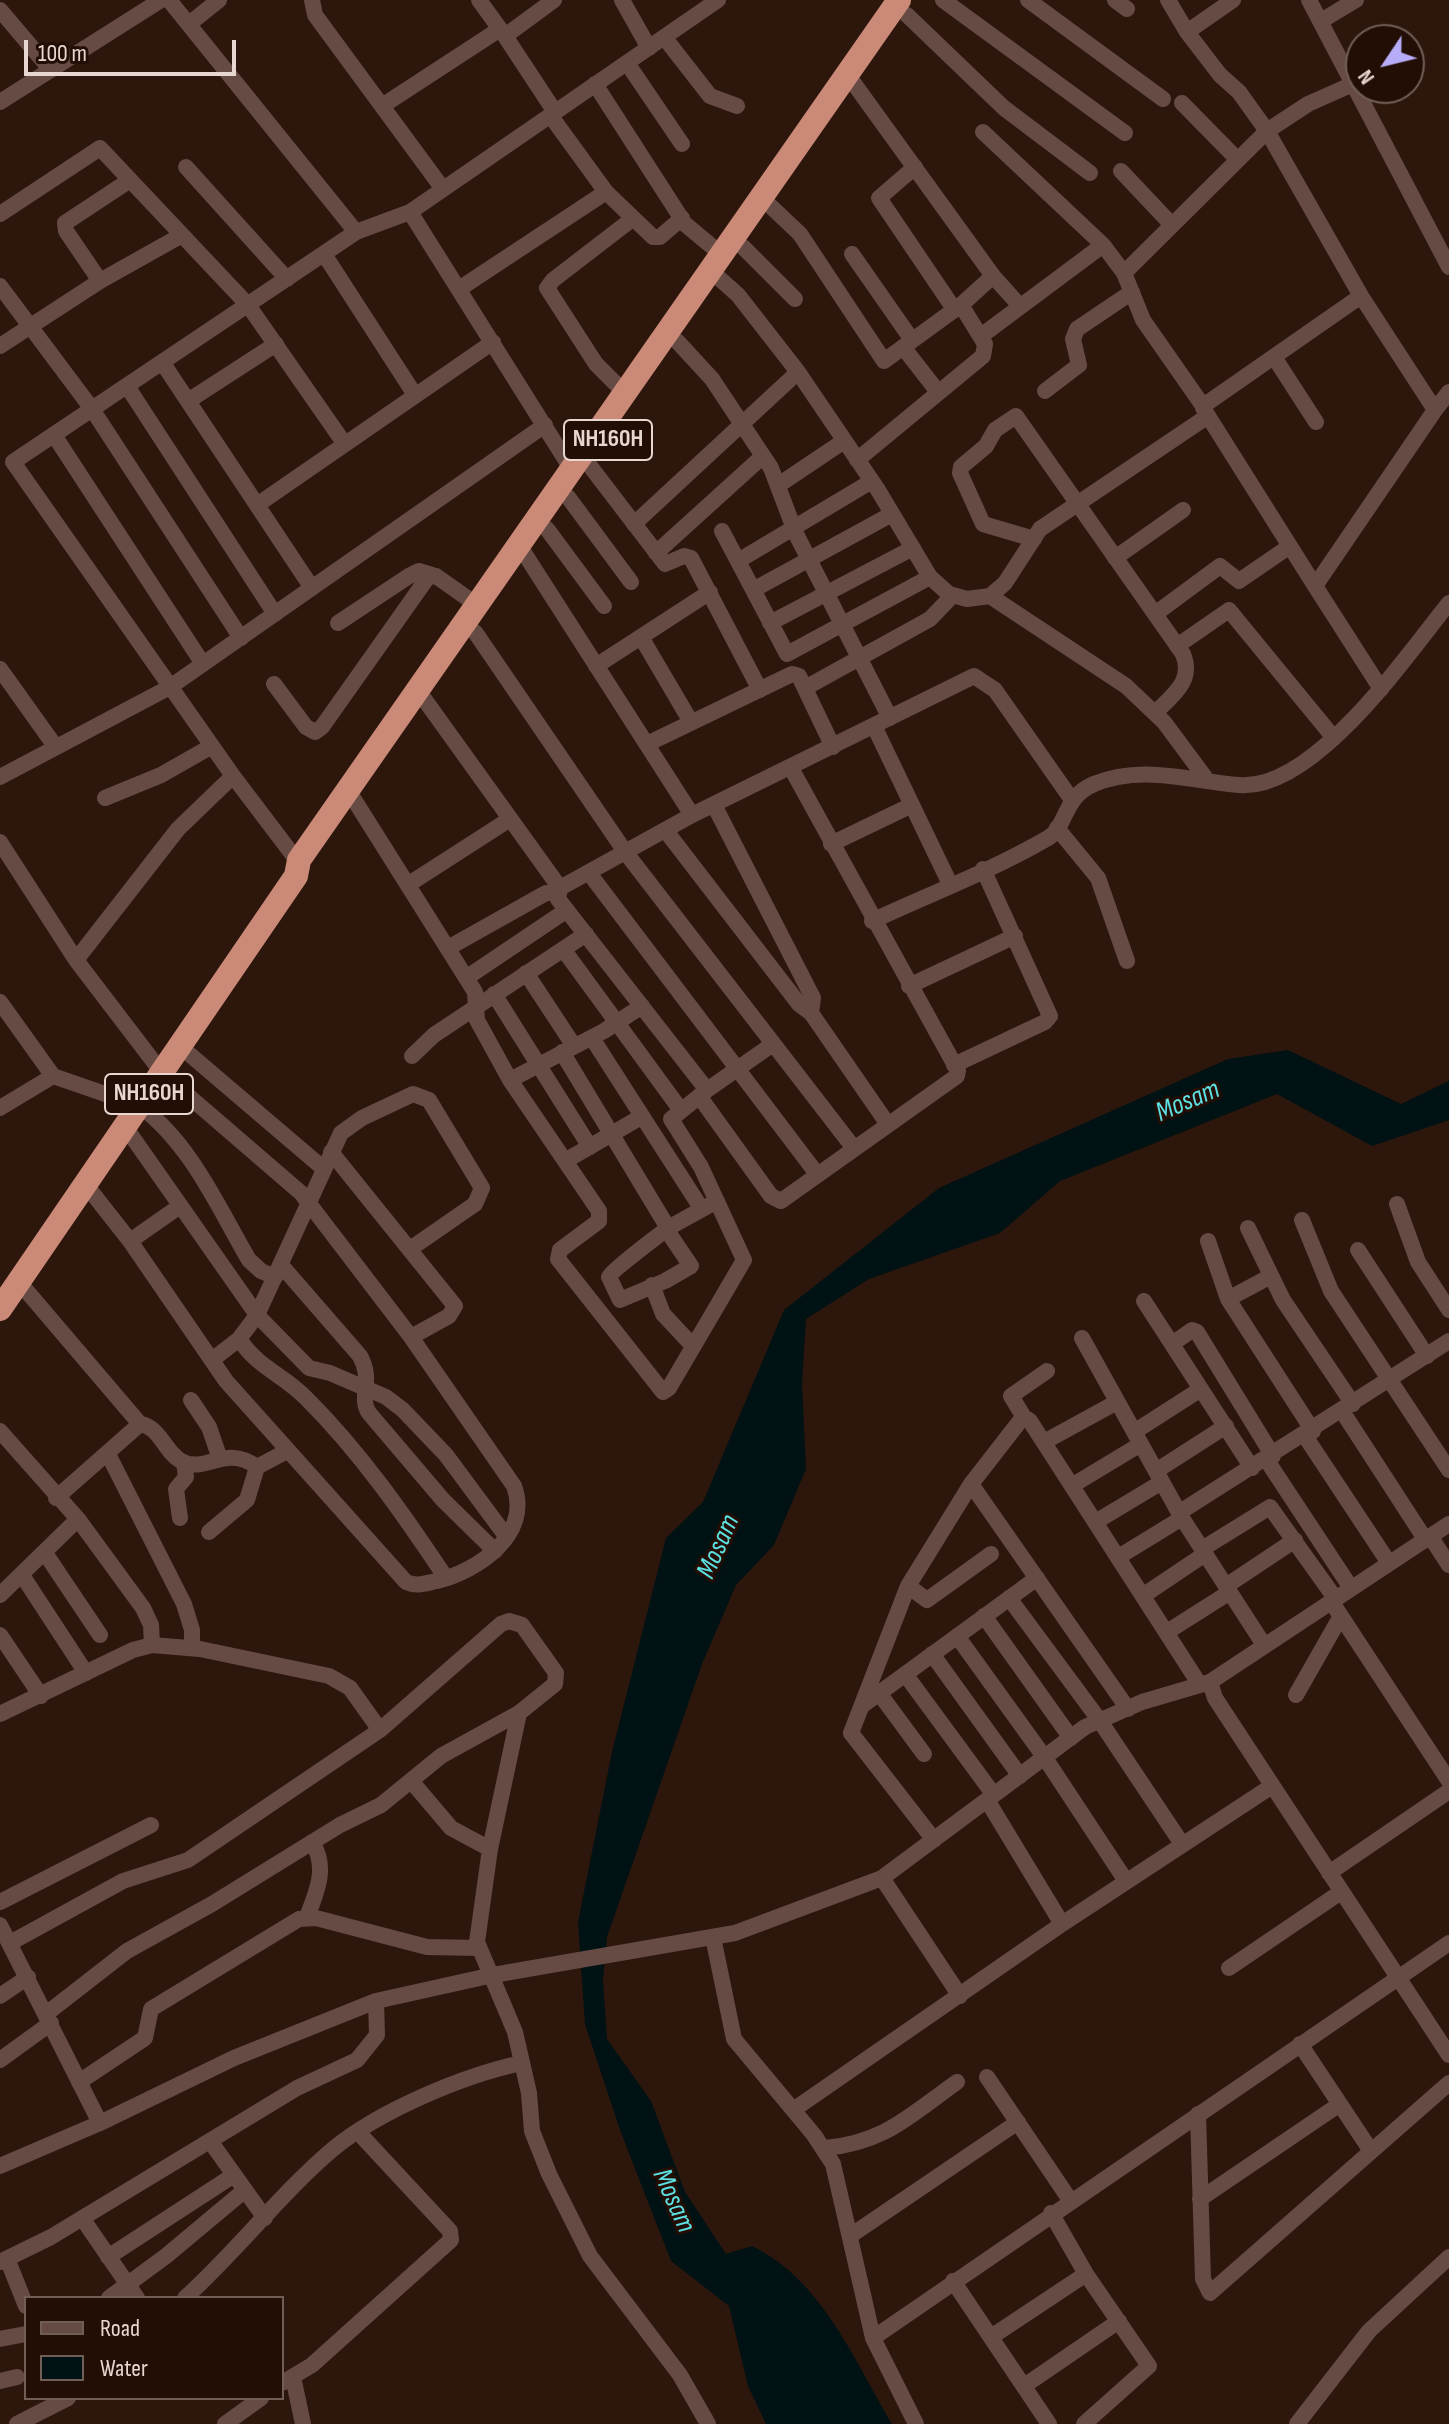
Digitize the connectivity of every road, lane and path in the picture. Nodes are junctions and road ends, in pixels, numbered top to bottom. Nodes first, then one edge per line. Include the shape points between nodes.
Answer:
1 (161, 0) edge
2 (169, 0) edge
3 (219, 0) edge
4 (312, 0) edge
5 (479, 0) edge
6 (554, 0) edge
7 (622, 0) edge
8 (718, 0) edge
9 (943, 0) edge
10 (1028, 0) edge
11 (1168, 0) edge
12 (1233, 0) edge
13 (1309, 0) edge
14 (1356, 0) edge
15 (908, 4) edge
16 (0, 10) edge
17 (1321, 21) junction
18 (189, 24) junction
19 (502, 32) junction
20 (1187, 32) junction
21 (664, 37) junction
22 (649, 48) junction
23 (627, 63) junction
24 (1345, 68) edge
25 (51, 70) junction
26 (851, 80) junction
27 (595, 84) junction
28 (1345, 88) edge
29 (1163, 99) dead end
30 (0, 102) edge
31 (1182, 103) dead end
32 (1363, 104) edge
33 (382, 106) junction
34 (737, 106) dead end
35 (553, 114) junction
36 (1267, 131) junction
37 (983, 132) dead end
38 (1125, 133) dead end
39 (682, 144) dead end
40 (1238, 160) junction
41 (186, 167) dead end
42 (915, 167) junction
43 (1121, 171) dead end
44 (1090, 173) dead end
45 (130, 180) junction
46 (443, 189) junction
47 (606, 192) junction
48 (767, 202) junction
49 (410, 212) junction
50 (0, 214) edge
51 (682, 218) junction
52 (631, 220) junction
53 (1172, 225) junction
54 (356, 232) junction
55 (182, 235) junction
56 (1103, 245) junction
57 (324, 254) junction
58 (852, 254) dead end
59 (723, 262) junction
60 (1449, 267) edge
61 (1124, 273) junction
62 (993, 276) junction
63 (287, 279) junction
64 (100, 281) junction
65 (0, 286) edge
66 (459, 289) junction
67 (1132, 292) junction
68 (1361, 296) junction
69 (795, 299) dead end
70 (248, 305) junction
71 (1020, 306) junction
72 (958, 307) junction
73 (30, 326) junction
74 (981, 336) junction
75 (677, 341) junction
76 (493, 342) junction
77 (908, 343) junction
78 (276, 344) junction
79 (0, 346) edge
80 (1274, 357) junction
81 (162, 362) junction
82 (798, 372) junction
83 (127, 386) junction
84 (1045, 391) dead end
85 (938, 392) junction
86 (1449, 392) edge
87 (625, 393) junction
88 (415, 395) junction
89 (188, 401) junction
90 (92, 409) junction
91 (1204, 410) junction
92 (1435, 410) junction
93 (1316, 422) dead end
94 (545, 425) junction
95 (742, 425) junction
96 (54, 435) junction
97 (844, 441) junction
98 (344, 443) junction
99 (763, 456) junction
100 (6, 460) edge
101 (857, 460) junction
102 (581, 468) junction
103 (872, 481) junction
104 (780, 484) junction
105 (568, 497) junction
106 (1077, 504) junction
107 (257, 505) junction
108 (1183, 510) dead end
109 (892, 514) junction
110 (634, 524) junction
111 (794, 528) junction
112 (547, 529) junction
113 (722, 531) dead end
114 (1034, 539) junction
115 (1290, 546) junction
116 (913, 548) junction
117 (523, 552) junction
118 (656, 553) junction
119 (1115, 558) junction
120 (738, 561) junction
121 (809, 561) junction
122 (432, 575) junction
123 (930, 577) junction
124 (631, 582) dead end
125 (1315, 586) junction
126 (312, 588) junction
127 (753, 590) junction
128 (710, 592) junction
129 (826, 592) junction
130 (953, 595) junction
131 (990, 596) junction
132 (1449, 603) edge
133 (477, 605) junction
134 (604, 606) dead end
135 (275, 614) junction
136 (1155, 614) junction
137 (338, 623) dead end
138 (770, 623) junction
139 (842, 624) junction
140 (475, 632) junction
141 (641, 637) junction
142 (241, 638) junction
143 (1177, 646) junction
144 (859, 658) junction
145 (203, 664) junction
146 (596, 666) junction
147 (0, 669) edge
148 (274, 684) dead end
149 (170, 687) junction
150 (805, 688) junction
151 (1381, 689) junction
152 (760, 690) junction
153 (422, 695) junction
154 (1155, 713) junction
155 (890, 718) junction
156 (691, 722) junction
157 (874, 726) junction
158 (1334, 738) junction
159 (647, 744) junction
160 (55, 746) junction
161 (212, 746) junction
162 (833, 747) junction
163 (791, 768) junction
164 (233, 776) junction
165 (0, 777) edge
166 (1207, 780) junction
167 (353, 796) junction
168 (105, 798) dead end
169 (1072, 800) junction
170 (714, 805) junction
171 (912, 805) junction
172 (692, 815) junction
173 (510, 819) junction
174 (1057, 828) junction
175 (666, 831) junction
176 (0, 842) edge
177 (831, 844) junction
178 (626, 853) junction
179 (983, 869) junction
180 (300, 870) junction
181 (589, 873) junction
182 (409, 884) junction
183 (950, 884) junction
184 (558, 891) junction
185 (567, 910) junction
186 (872, 921) junction
187 (586, 934) junction
188 (1015, 936) junction
189 (448, 948) junction
190 (563, 949) junction
191 (76, 960) junction
192 (1127, 961) dead end
193 (526, 973) junction
194 (466, 978) junction
195 (909, 986) junction
196 (494, 994) junction
197 (0, 1002) edge
198 (478, 1005) junction
199 (642, 1006) junction
200 (811, 1013) junction
201 (615, 1023) junction
202 (592, 1038) junction
203 (773, 1044) junction
204 (181, 1047) junction
205 (568, 1049) junction
206 (412, 1056) dead end
207 (539, 1065) junction
208 (954, 1065) junction
209 (739, 1068) junction
210 (163, 1074) junction
211 (53, 1076) junction
212 (510, 1080) junction
213 (703, 1093) junction
214 (140, 1106) junction
215 (0, 1108) edge
216 (680, 1109) junction
217 (641, 1117) junction
218 (887, 1123) junction
219 (126, 1128) junction
220 (611, 1134) junction
221 (590, 1147) junction
222 (853, 1147) junction
223 (331, 1152) junction
224 (565, 1161) junction
225 (324, 1169) junction
226 (817, 1174) junction
227 (86, 1185) junction
228 (717, 1201) junction
229 (310, 1204) junction
230 (1397, 1204) dead end
231 (180, 1206) junction
232 (701, 1208) junction
233 (1302, 1220) dead end
234 (667, 1228) junction
235 (1248, 1228) dead end
236 (130, 1241) junction
237 (1208, 1241) dead end
238 (410, 1249) junction
239 (1358, 1250) dead end
240 (278, 1271) junction
241 (1271, 1276) junction
242 (652, 1285) junction
243 (7, 1295) edge
244 (1228, 1299) junction
245 (1144, 1301) dead end
246 (1449, 1310) edge
247 (257, 1315) junction
248 (411, 1337) junction
249 (1082, 1338) dead end
250 (239, 1339) junction
251 (1449, 1341) edge
252 (1172, 1344) junction
253 (692, 1345) junction
254 (1427, 1356) junction
255 (212, 1360) junction
256 (313, 1370) junction
257 (1047, 1371) dead end
258 (1390, 1381) junction
259 (367, 1388) junction
260 (1201, 1389) junction
261 (303, 1395) junction
262 (191, 1400) dead end
263 (1117, 1402) junction
264 (1348, 1408) junction
265 (1025, 1419) junction
266 (140, 1424) junction
267 (1226, 1426) junction
268 (0, 1431) edge
269 (1309, 1433) junction
270 (1138, 1438) junction
271 (1044, 1442) junction
272 (287, 1451) junction
273 (108, 1454) junction
274 (220, 1459) junction
275 (1264, 1461) junction
276 (184, 1462) junction
277 (257, 1467) junction
278 (1449, 1470) edge
279 (1159, 1477) junction
280 (971, 1484) junction
281 (1073, 1485) junction
282 (56, 1498) junction
283 (1181, 1515) junction
284 (180, 1518) dead end
285 (78, 1519) junction
286 (1097, 1521) junction
287 (1449, 1524) edge
288 (209, 1532) dead end
289 (506, 1536) junction
290 (1428, 1538) junction
291 (1295, 1540) junction
292 (495, 1551) junction
293 (1204, 1551) junction
294 (45, 1553) junction
295 (991, 1554) dead end
296 (1120, 1556) junction
297 (1389, 1563) junction
298 (1449, 1565) edge
299 (22, 1575) junction
300 (446, 1578) junction
301 (1037, 1578) junction
302 (908, 1586) junction
303 (1351, 1588) junction
304 (1228, 1589) junction
305 (1144, 1595) junction
306 (0, 1596) edge
307 (1009, 1598) junction
308 (1333, 1599) junction
309 (984, 1616) junction
310 (1341, 1616) junction
311 (1167, 1632) junction
312 (0, 1635) edge
313 (100, 1635) dead end
314 (957, 1636) junction
315 (152, 1645) junction
316 (1264, 1645) junction
317 (192, 1648) junction
318 (932, 1654) junction
319 (86, 1673) junction
320 (905, 1674) junction
321 (1205, 1683) junction
322 (879, 1693) junction
323 (1296, 1695) dead end
324 (41, 1696) junction
325 (861, 1706) junction
326 (1128, 1709) junction
327 (519, 1713) junction
328 (0, 1714) edge
329 (1100, 1721) junction
330 (380, 1730) junction
331 (1071, 1738) junction
332 (924, 1754) dead end
333 (1045, 1758) junction
334 (1020, 1776) junction
335 (1449, 1781) edge
336 (412, 1782) junction
337 (1272, 1786) junction
338 (1449, 1791) edge
339 (991, 1798) junction
340 (151, 1825) dead end
341 (934, 1840) junction
342 (312, 1842) junction
343 (1182, 1844) junction
344 (490, 1849) junction
345 (1329, 1873) junction
346 (882, 1878) junction
347 (1126, 1881) junction
348 (1341, 1892) junction
349 (0, 1902) edge
350 (307, 1917) junction
351 (1062, 1924) junction
352 (0, 1925) edge
353 (713, 1937) junction
354 (1449, 1943) edge
355 (479, 1948) junction
356 (8, 1950) edge
357 (1229, 1968) dead end
358 (493, 1975) junction
359 (28, 1977) junction
360 (1397, 1978) junction
361 (0, 1996) edge
362 (960, 1996) junction
363 (376, 2001) junction
364 (48, 2018) junction
365 (1300, 2044) junction
366 (1449, 2055) edge
367 (0, 2060) edge
368 (522, 2063) junction
369 (987, 2077) dead end
370 (79, 2082) junction
371 (957, 2082) dead end
372 (1449, 2083) edge
373 (1340, 2104) junction
374 (793, 2110) junction
375 (1198, 2114) junction
376 (1018, 2122) junction
377 (100, 2123) junction
378 (358, 2132) junction
379 (210, 2141) junction
380 (825, 2148) junction
381 (1371, 2151) junction
382 (0, 2166) edge
383 (234, 2175) junction
384 (245, 2190) junction
385 (1200, 2199) junction
386 (1070, 2200) junction
387 (1051, 2213) junction
388 (82, 2218) junction
389 (265, 2218) junction
390 (850, 2236) junction
391 (108, 2257) junction
392 (1449, 2257) edge
393 (4, 2261) edge
394 (1086, 2274) junction
395 (953, 2281) junction
396 (132, 2292) edge
397 (187, 2296) edge
398 (24, 2302) edge
399 (1119, 2321) junction
400 (24, 2334) edge
401 (991, 2337) junction
402 (873, 2338) junction
403 (0, 2339) edge
404 (17, 2377) dead end
405 (287, 2380) edge
406 (0, 2381) edge
407 (1024, 2386) junction
408 (66, 2400) edge
409 (259, 2400) edge
410 (46, 2418) edge
411 (233, 2422) edge
412 (17, 2424) edge
413 (303, 2424) edge
414 (708, 2424) edge
415 (916, 2424) edge
416 (1049, 2424) edge
417 (1084, 2424) edge
418 (1297, 2424) edge

1 - 25 street
2 - 18 street
3 - 18 street
4 - 33 street via 315,15
5 - 19 street
6 - 19 street
7 - 22 street
8 - 21 street
9 - 38 street
10 - 29 street
11 - 20 street
12 - 20 street
13 - 17 street
14 - 17 street
15 - 26 highway, NH160H
15 - 44 street via 1004,108
16 - 25 street
17 - 24 street
18 - 54 street
19 - 33 street
19 - 35 street
20 - 36 street
21 - 22 street
21 - 34 street via 710,96
22 - 23 street
23 - 27 street
23 - 39 street
25 - 30 street
26 - 42 street
26 - 48 highway, NH160H
27 - 35 street
27 - 51 street
28 - 36 street
31 - 40 street
32 - 60 street
33 - 46 street
35 - 46 street
35 - 47 street
36 - 40 street
36 - 68 street
37 - 56 street
40 - 53 street
41 - 63 street
42 - 62 street
42 - 72 street via 879,198
43 - 53 street
45 - 50 street via 100,148
45 - 55 street
45 - 64 street via 65,223
46 - 49 street
47 - 52 street
47 - 66 street
48 - 59 highway, NH160H
48 - 77 street via 808,246 884,361
49 - 54 street
49 - 66 street
51 - 52 street via 656,238
51 - 59 street
52 - 87 street via 547,288 596,364
53 - 61 street
54 - 57 street
55 - 64 street
55 - 70 street
56 - 61 street
56 - 71 street
57 - 63 street
57 - 88 street
58 - 77 street
59 - 69 street
59 - 75 highway, NH160H
59 - 82 street via 738,295
59 - 87 highway, NH160H
61 - 67 street
62 - 71 street
62 - 72 street
63 - 70 street
64 - 73 street
65 - 73 street
66 - 76 street
67 - 84 street via 1077,329 1073,339 1079,365
67 - 91 street via 1143,320
68 - 80 street
68 - 92 street
70 - 78 street
70 - 81 street
71 - 74 street
72 - 74 street
72 - 77 street
73 - 79 street
73 - 90 street
74 - 85 street via 987,348 983,356
75 - 95 street via 712,379
75 - 102 highway, NH160H
76 - 88 street
76 - 94 street
77 - 85 street
78 - 89 street
78 - 98 street
80 - 91 street
80 - 93 street
81 - 83 street
81 - 89 street
82 - 95 street
82 - 97 street
83 - 90 street
83 - 135 street
85 - 101 street
86 - 92 street
87 - 102 highway, NH160H
88 - 98 street
89 - 107 street
90 - 96 street
90 - 142 street
91 - 106 street
91 - 115 street
92 - 125 street
94 - 102 street
94 - 126 street
95 - 99 street
95 - 110 street
96 - 100 street
96 - 145 street
97 - 101 street
97 - 104 street
98 - 107 street
99 - 104 street
99 - 118 street
100 - 149 street
101 - 103 street
102 - 105 highway, NH160H
102 - 110 street
102 - 117 highway, NH160H
103 - 109 street
103 - 111 street
104 - 111 street
105 - 112 highway, NH160H
105 - 124 street
106 - 114 street
106 - 114 street via 1019,417 995,430 988,445 960,473 983,524
106 - 119 street
107 - 126 street
108 - 119 street
109 - 116 street
109 - 121 street
110 - 118 street
111 - 120 street
111 - 121 street
112 - 117 highway, NH160H
112 - 134 street
113 - 120 street
114 - 131 street
115 - 125 street
115 - 136 street via 1239,581 1220,566
116 - 123 street
116 - 129 street
117 - 133 highway, NH160H
117 - 140 highway, NH160H
117 - 146 street
118 - 128 street via 667,565 688,556
119 - 136 street
120 - 127 street
121 - 127 street
121 - 129 street
122 - 133 street
122 - 137 street via 419,571 409,576
122 - 148 street via 318,730 306,727
123 - 130 street
123 - 139 street
125 - 151 street
126 - 135 street
127 - 138 street
128 - 141 street
128 - 152 street
129 - 138 street
129 - 139 street
130 - 131 street
130 - 144 street via 937,615
131 - 154 street via 1126,686
132 - 151 street
133 - 153 highway, NH160H
135 - 142 street
136 - 143 street
138 - 139 street via 787,654
139 - 144 street
140 - 153 highway, NH160H
140 - 178 street
141 - 146 street
141 - 156 street
142 - 145 street
143 - 154 street via 1188,665 1186,680
143 - 158 street via 1229,610
144 - 150 street
144 - 155 street
145 - 149 street
146 - 159 street
147 - 160 street
149 - 160 street
149 - 161 street
150 - 152 street via 792,674
150 - 162 street
151 - 158 street
152 - 156 street
153 - 167 highway, NH160H
153 - 173 street
154 - 166 street
155 - 157 street
155 - 169 street via 969,676 981,678 995,690
156 - 159 street
157 - 162 street
157 - 171 street
158 - 166 street via 1260,784
159 - 172 street
160 - 165 street
161 - 164 street
161 - 168 street
162 - 163 street
163 - 170 street
163 - 177 street
164 - 180 street
164 - 191 street via 178,829
166 - 169 street via 1156,773 1118,778 1091,785
167 - 180 highway, NH160H
167 - 182 street
169 - 174 street
170 - 172 street
170 - 200 street via 813,998
171 - 177 street
171 - 183 street
172 - 175 street
173 - 182 street
173 - 184 street
174 - 179 street
174 - 192 street via 1098,878
175 - 178 street
175 - 200 street
176 - 191 street
177 - 186 street
178 - 181 street
178 - 203 street
179 - 183 street
179 - 188 street
180 - 204 highway, NH160H
181 - 184 street
181 - 209 street
182 - 189 street
183 - 186 street
184 - 185 street
184 - 189 street
185 - 187 street
185 - 194 street
186 - 195 street
187 - 190 street
187 - 199 street
188 - 195 street
188 - 208 street via 1049,1019
189 - 194 street
190 - 193 street
190 - 201 street
191 - 210 street
193 - 196 street
193 - 205 street
194 - 198 street
195 - 208 street
196 - 198 street
196 - 207 street
197 - 211 street
198 - 206 street
198 - 212 street via 477,1020
199 - 201 street
199 - 213 street
200 - 218 street
201 - 202 street
201 - 216 street
202 - 205 street
202 - 217 street
203 - 209 street
203 - 222 street
204 - 210 highway, NH160H
204 - 225 street
205 - 207 street
205 - 220 street
207 - 212 street
207 - 221 street
208 - 218 street via 954,1079
209 - 213 street
209 - 226 street
210 - 214 highway, NH160H
210 - 229 street
211 - 214 street
211 - 215 street
212 - 224 street
213 - 216 street
213 - 226 street via 778,1201
214 - 219 highway, NH160H
214 - 240 street via 183,1151 249,1260 261,1271
216 - 228 street via 671,1119
217 - 220 street
217 - 232 street
218 - 222 street
219 - 227 highway, NH160H
219 - 231 street
220 - 221 street
220 - 234 street
221 - 224 street
222 - 226 street
223 - 225 street
223 - 238 street
223 - 238 street via 341,1133 376,1110 413,1094 429,1100 482,1188 475,1204
224 - 253 street via 600,1217 560,1250 558,1259 659,1391 669,1388
225 - 229 street
227 - 236 street
227 - 243 highway, NH160H
228 - 232 street
228 - 253 street via 744,1260
229 - 240 street
229 - 248 street
230 - 246 street via 1418,1262
231 - 236 street
231 - 247 street
232 - 234 street
233 - 258 street via 1326,1283
234 - 242 street via 691,1266
234 - 242 street via 609,1274 620,1300
235 - 241 street
236 - 255 street
237 - 244 street
238 - 248 street via 455,1306 449,1316
239 - 254 street
240 - 247 street
240 - 259 street via 360,1356
241 - 244 street
241 - 264 street
242 - 253 street via 663,1314
243 - 266 street
244 - 269 street
245 - 252 street
247 - 250 street
247 - 256 street
248 - 289 street via 514,1486 516,1515
249 - 263 street
250 - 255 street
250 - 261 street via 257,1363
251 - 254 street
252 - 260 street
252 - 275 street via 1197,1332
254 - 258 street
255 - 272 street
256 - 259 street
256 - 261 street
257 - 265 street via 1011,1396
258 - 264 street
258 - 278 street
259 - 289 street via 423,1429
259 - 292 street via 364,1401 369,1413 443,1500
260 - 267 street
260 - 270 street
261 - 300 street via 382,1484
262 - 274 street via 209,1427
263 - 270 street
263 - 271 street
264 - 269 street
264 - 290 street
265 - 271 street
265 - 280 street
266 - 273 street
266 - 276 street via 152,1428
267 - 275 street
267 - 279 street
268 - 282 street
269 - 275 street
269 - 297 street
270 - 279 street
270 - 281 street
271 - 281 street
272 - 277 street
272 - 300 street via 406,1582 417,1585
273 - 282 street
273 - 317 street via 184,1604
274 - 276 street
274 - 277 street via 244,1457
275 - 283 street
275 - 303 street
276 - 284 street via 186,1477 176,1489
277 - 288 street via 247,1500
279 - 283 street
279 - 286 street
280 - 301 street
280 - 302 street
281 - 286 street
282 - 285 street
283 - 293 street
283 - 296 street
285 - 294 street
285 - 315 street via 143,1608
286 - 296 street
287 - 290 street
289 - 292 street
290 - 297 street
290 - 298 street
291 - 293 street via 1267,1507
291 - 304 street
291 - 308 street
292 - 300 street via 476,1568
293 - 304 street
293 - 305 street
294 - 299 street
294 - 313 street
295 - 302 street via 927,1600
296 - 305 street
297 - 303 street
299 - 306 street
299 - 319 street
301 - 307 street
301 - 326 street
302 - 325 street
303 - 308 street
304 - 311 street
304 - 316 street
305 - 311 street
307 - 309 street
307 - 329 street
308 - 310 street
308 - 316 street
309 - 314 street
309 - 331 street
310 - 323 street
310 - 335 street
311 - 321 street
312 - 324 street
314 - 318 street
314 - 333 street
315 - 317 street
315 - 319 street
316 - 321 street
317 - 330 street via 306,1669 345,1683
318 - 320 street
318 - 334 street
319 - 324 street
320 - 322 street
320 - 339 street
321 - 326 street
321 - 337 street
322 - 325 street
322 - 332 street
324 - 328 street
325 - 341 street via 851,1733
326 - 329 street
327 - 330 street via 557,1678 522,1625 509,1621
327 - 336 street via 458,1745
327 - 344 street
329 - 331 street
329 - 343 street
330 - 356 street via 188,1860 123,1881
331 - 333 street
333 - 334 street
333 - 347 street
334 - 339 street
336 - 342 street
336 - 344 street via 451,1828
337 - 343 street
337 - 345 street
338 - 345 street
339 - 341 street
339 - 351 street
340 - 349 street
341 - 346 street
342 - 350 street via 321,1875
342 - 364 street via 127,1951
343 - 347 street
344 - 355 street
345 - 348 street
346 - 353 street via 781,1918
346 - 362 street
347 - 351 street
348 - 357 street
348 - 360 street
350 - 355 street via 427,1947
350 - 370 street via 151,2009 145,2038
351 - 362 street
352 - 356 street
353 - 358 street
353 - 374 street via 734,2039
354 - 360 street
355 - 358 street
356 - 359 street
358 - 363 street
358 - 368 street
359 - 361 street
359 - 364 street
360 - 365 street
360 - 366 street
362 - 374 street
363 - 377 street via 234,2058
363 - 379 street via 377,2035 357,2060 297,2088
364 - 367 street
364 - 370 street
365 - 373 street
365 - 375 street
368 - 378 street via 464,2077
368 - 414 street via 532,2131 590,2256 680,2375
369 - 376 street
370 - 377 street
371 - 380 street via 877,2138
372 - 381 street
373 - 381 street
373 - 385 street
374 - 380 street
375 - 385 street
375 - 386 street
376 - 386 street
376 - 390 street
377 - 382 street
378 - 389 street via 321,2160
378 - 405 street via 452,2236 320,2358
379 - 383 street
379 - 388 street
380 - 390 street
381 - 385 street via 1210,2293 1204,2287
383 - 384 street
383 - 391 street
384 - 389 street
384 - 396 street
386 - 387 street
387 - 394 street
387 - 395 street
388 - 391 street
388 - 393 street
389 - 397 street
390 - 402 street
391 - 396 street
392 - 418 street via 1369,2331
393 - 398 street
394 - 399 street
394 - 401 street
395 - 401 street
395 - 402 street
399 - 407 street
399 - 417 street via 1148,2370
400 - 403 street
401 - 407 street
402 - 415 street
404 - 406 street
405 - 413 street
407 - 416 street
408 - 410 street
409 - 411 street
410 - 412 street

